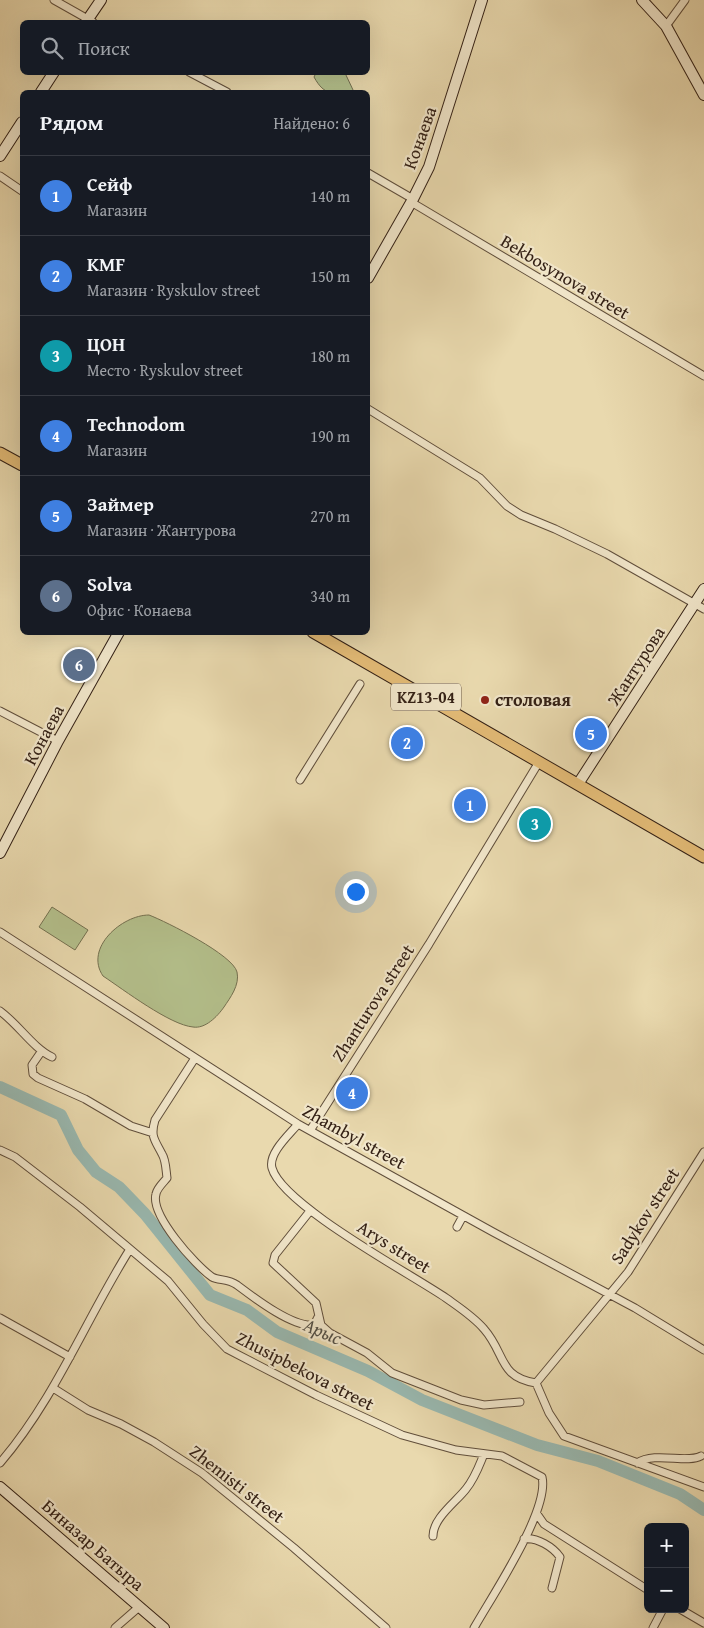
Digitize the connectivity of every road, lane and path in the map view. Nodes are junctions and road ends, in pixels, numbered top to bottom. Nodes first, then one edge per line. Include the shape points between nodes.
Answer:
1 (54, 0) edge
2 (100, 0) edge
3 (482, 0) edge
4 (642, 0) edge
5 (685, 0) edge
6 (86, 20) edge
7 (90, 20) edge
8 (666, 26) junction
9 (52, 75) edge
10 (195, 75) edge
11 (42, 90) edge
12 (223, 90) edge
13 (704, 95) edge
14 (20, 125) edge
15 (0, 156) edge
16 (370, 174) edge
17 (0, 176) edge
18 (20, 190) edge
19 (412, 201) junction
20 (370, 274) edge
21 (704, 376) edge
22 (370, 410) edge
23 (0, 452) edge
24 (20, 464) edge
25 (704, 589) edge
26 (700, 606) edge
27 (117, 635) edge
28 (318, 635) edge
29 (360, 684) dead end
30 (0, 710) edge
31 (58, 741) junction
32 (539, 762) junction
33 (300, 780) dead end
34 (578, 784) junction
35 (0, 853) edge
36 (704, 857) edge
37 (0, 932) edge
38 (0, 1012) edge
39 (41, 1052) junction
40 (52, 1057) dead end
41 (195, 1058) junction
42 (298, 1124) junction
43 (310, 1130) junction
44 (153, 1133) junction
45 (0, 1150) edge
46 (704, 1152) edge
47 (310, 1211) junction
48 (463, 1216) junction
49 (457, 1227) dead end
50 (130, 1249) junction
51 (609, 1294) junction
52 (0, 1318) edge
53 (317, 1325) junction
54 (703, 1346) edge
55 (70, 1357) junction
56 (536, 1383) junction
57 (53, 1388) junction
58 (520, 1402) dead end
59 (484, 1454) junction
60 (701, 1456) dead end
61 (0, 1463) edge
62 (637, 1463) junction
63 (704, 1486) edge
64 (0, 1487) edge
65 (537, 1514) junction
66 (533, 1524) junction
67 (544, 1524) junction
68 (434, 1536) dead end
69 (524, 1539) junction
70 (644, 1587) edge
71 (552, 1588) dead end
72 (140, 1607) junction
73 (661, 1613) edge
74 (686, 1613) edge
75 (704, 1624) edge
76 (115, 1628) edge
77 (164, 1628) edge
78 (386, 1628) edge
79 (474, 1628) edge
80 (653, 1628) edge

1 - 6 street
2 - 7 street
3 - 19 street, Конаева via 441,133
4 - 8 street
5 - 8 street
8 - 13 street
9 - 11 street
10 - 12 street
14 - 15 street
16 - 19 street, Bekbosynova street
17 - 18 street
19 - 20 street, Конаева
19 - 21 street, Bekbosynova street
22 - 26 street via 480,478 507,506 521,515 606,554
23 - 24 main road
25 - 26 street, Жантурова
26 - 34 street, Жантурова
27 - 31 street, Конаева
28 - 32 main road, KZ13-04
29 - 33 street
30 - 31 street
31 - 35 street, Конаева
32 - 34 main road, KZ13-04
32 - 43 street, Zhanturova street via 429,944
34 - 36 main road, KZ13-04
37 - 41 street, Zhambyl street
38 - 39 street via 19,1026
39 - 40 street
39 - 44 street via 32,1065 33,1074 131,1126
41 - 42 street, Zhambyl street
41 - 44 street via 155,1120
42 - 43 street, Zhambyl street
42 - 47 street, Arys street via 277,1150 272,1170
43 - 48 street, Zhambyl street
44 - 53 street via 154,1143 164,1155 167,1178 156,1193 156,1207 170,1232 200,1267 214,1278 227,1279 295,1321 308,1326
45 - 50 street, Zhusipbekova street via 26,1165
46 - 51 street, Sadykov street via 628,1272
47 - 53 street via 273,1260 316,1303 319,1308
47 - 56 street, Arys street via 475,1319 498,1346 508,1370 523,1381
48 - 49 street
48 - 51 street, Zhambyl street
50 - 55 street
50 - 59 street, Zhusipbekova street via 168,1281 218,1340 241,1357 402,1435
51 - 54 street, Zhambyl street
51 - 56 street
52 - 55 street
53 - 58 street via 367,1353 392,1373 460,1400 484,1405
55 - 57 street
56 - 62 street via 549,1413 564,1436
57 - 61 street
57 - 78 street, Zhemisti street via 88,1410 168,1450 209,1478
59 - 65 street, Zhusipbekova street via 502,1456 542,1477
59 - 68 street via 477,1473 433,1530
60 - 62 street via 643,1459
62 - 63 street
64 - 72 street, Биназар Батыра
65 - 66 street
65 - 67 street
66 - 67 street
66 - 69 street
67 - 70 street
69 - 71 street via 546,1545 560,1556
69 - 79 street
72 - 76 street
72 - 77 street, Биназар Батыра
73 - 80 street
74 - 75 street

